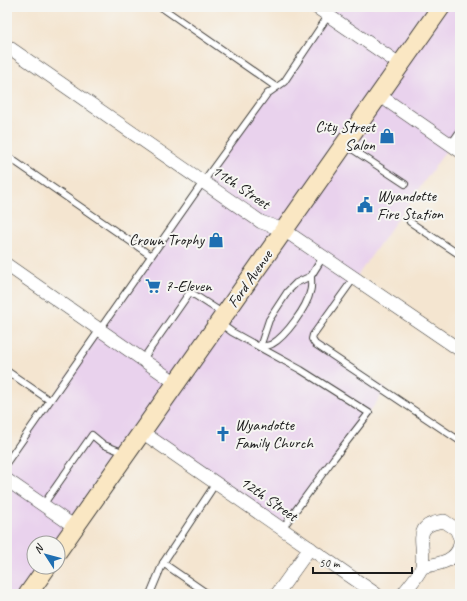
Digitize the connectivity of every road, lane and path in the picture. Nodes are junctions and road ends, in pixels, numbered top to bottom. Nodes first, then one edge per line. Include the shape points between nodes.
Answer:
1 (161, 7) edge
2 (316, 7) edge
3 (441, 7) edge
4 (331, 11) edge
5 (7, 46) edge
6 (401, 65) junction
7 (276, 87) junction
8 (379, 95) junction
9 (460, 131) edge
10 (345, 144) junction
11 (455, 147) edge
12 (7, 156) edge
13 (203, 182) junction
14 (405, 184) dead end
15 (410, 222) dead end
16 (284, 230) junction
17 (150, 255) junction
18 (460, 255) edge
19 (323, 257) junction
20 (7, 265) edge
21 (311, 276) junction
22 (354, 278) junction
23 (222, 319) junction
24 (101, 329) junction
25 (260, 347) junction
26 (460, 350) edge
27 (143, 359) junction
28 (7, 371) edge
29 (176, 383) junction
30 (49, 400) junction
31 (142, 432) junction
32 (460, 442) edge
33 (127, 454) junction
34 (7, 462) edge
35 (7, 480) edge
36 (216, 483) junction
37 (43, 505) junction
38 (75, 527) junction
39 (282, 529) junction
40 (460, 538) edge
41 (66, 540) edge
42 (460, 544) edge
43 (310, 548) junction
44 (163, 563) junction
45 (422, 567) junction
46 (41, 575) edge
47 (28, 594) edge
48 (150, 594) edge
49 (208, 594) edge
50 (277, 594) edge
51 (376, 594) edge
52 (403, 594) edge

1 - 7 lane
2 - 4 street
3 - 6 main road, Ford Avenue
4 - 6 street
4 - 7 lane via 284,82
5 - 13 street, 11th Street
6 - 8 main road, Ford Avenue
7 - 13 lane via 267,94
8 - 10 main road, Ford Avenue
8 - 11 street
9 - 11 lane
10 - 14 lane
10 - 16 main road, Ford Avenue
12 - 17 lane
13 - 16 street, 11th Street via 262,222
13 - 17 lane
15 - 18 lane
16 - 19 street, 11th Street
16 - 23 main road, Ford Avenue
17 - 24 lane
19 - 21 lane
19 - 22 street, 11th Street
20 - 24 street
21 - 25 lane via 296,283 288,291 269,320
21 - 25 lane via 308,301 300,313 272,344
22 - 26 street, 11th Street
22 - 32 lane via 313,335 315,344
23 - 25 lane via 232,332
23 - 27 lane via 190,292
23 - 29 main road, Ford Avenue
24 - 27 street
24 - 30 lane
25 - 39 lane via 369,413
27 - 29 street
28 - 30 lane
29 - 31 main road, Ford Avenue
30 - 34 lane
31 - 33 main road, Ford Avenue
31 - 36 street, 12th Street
33 - 37 lane via 104,444 92,435
33 - 38 main road, Ford Avenue
35 - 37 street
36 - 39 street, 12th Street
36 - 44 lane
37 - 38 street
38 - 41 main road, Ford Avenue
39 - 43 street, 12th Street
40 - 45 street via 456,528 444,521 426,526 422,539
42 - 45 street via 452,557 442,563
43 - 50 street
43 - 51 street, 12th Street
44 - 48 lane
44 - 49 lane
45 - 52 street
46 - 47 main road

